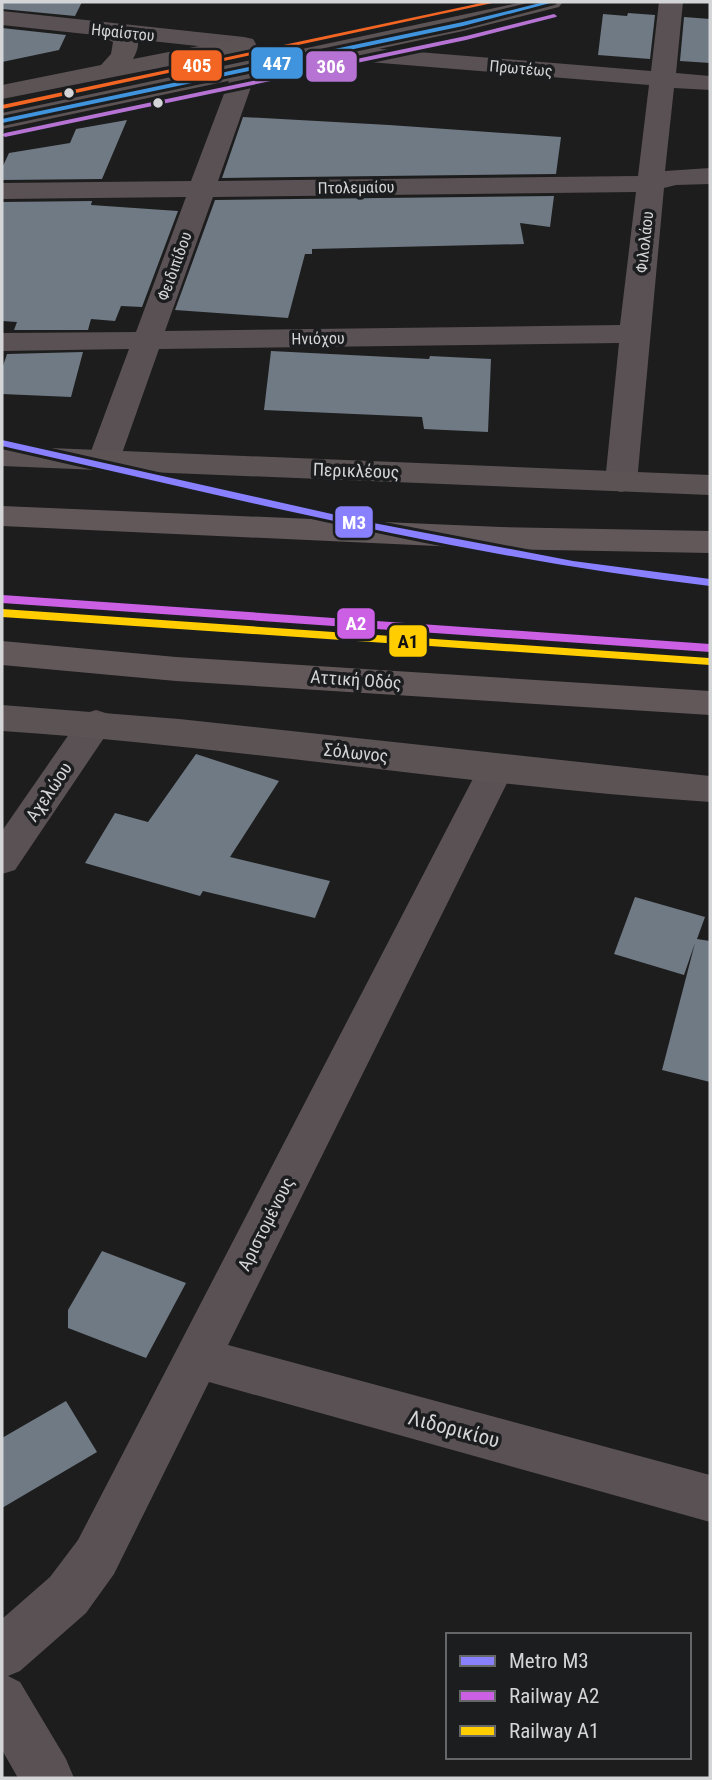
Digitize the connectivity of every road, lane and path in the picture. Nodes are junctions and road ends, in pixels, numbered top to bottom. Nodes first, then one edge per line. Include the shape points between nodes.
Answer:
1 (457, 2) edge
2 (551, 2) edge
3 (671, 2) edge
4 (2, 18) edge
5 (432, 30) junction
6 (110, 31) junction
7 (332, 52) junction
8 (245, 57) junction
9 (426, 61) junction
10 (111, 69) junction
11 (664, 80) junction
12 (710, 83) edge
13 (2, 92) edge
14 (2, 121) edge
15 (710, 176) edge
16 (650, 184) junction
17 (202, 189) junction
18 (2, 191) edge
19 (634, 334) junction
20 (146, 340) junction
21 (2, 342) edge
22 (2, 456) edge
23 (103, 462) junction
24 (621, 482) junction
25 (710, 485) edge
26 (2, 502) edge
27 (2, 516) edge
28 (125, 523) junction
29 (710, 542) edge
30 (2, 653) edge
31 (710, 703) edge
32 (2, 718) edge
33 (96, 723) junction
34 (496, 769) junction
35 (710, 789) edge
36 (2, 860) edge
37 (198, 1358) junction
38 (710, 1499) edge
39 (2, 1653) edge
40 (2, 1700) edge
41 (47, 1778) edge

1 - 8 main road
2 - 5 main road
3 - 11 street, Φιλολάου
4 - 6 street, Ηφαίστου
5 - 7 main road
5 - 9 street
6 - 8 street, Ηφαίστου
6 - 10 main road via 124,36 127,46
7 - 8 main road
7 - 9 street, Πρωτέως
8 - 10 main road
8 - 14 main road
8 - 17 street, Φειδιπίδου
9 - 11 street, Πρωτέως
10 - 13 main road
11 - 12 street, Πρωτέως
11 - 16 street, Φιλολάου
15 - 16 street, Πτολεμαίου via 675,177
16 - 17 street, Πτολεμαίου
16 - 19 street, Φιλολάου
17 - 18 street, Πτολεμαίου
17 - 20 street, Φειδιπίδου
19 - 20 street, Ηνιόχου
19 - 24 street, Φιλολάου
20 - 21 street, Ηνιόχου
20 - 23 street, Φειδιπίδου
22 - 23 main road, Περικλέους
23 - 24 main road, Περικλέους
24 - 25 main road, Περικλέους
26 - 28 highway
27 - 28 highway
28 - 29 highway
30 - 31 highway, Αττική Οδός
32 - 33 main road, Σόλωνος
33 - 34 main road, Σόλωνος
33 - 36 street, Αχελώου
34 - 35 main road, Σόλωνος
34 - 37 street, Αριστομένους
37 - 38 street, Λιδορικίου
37 - 39 street, Αριστομένους via 96,1557 68,1595
40 - 41 street

